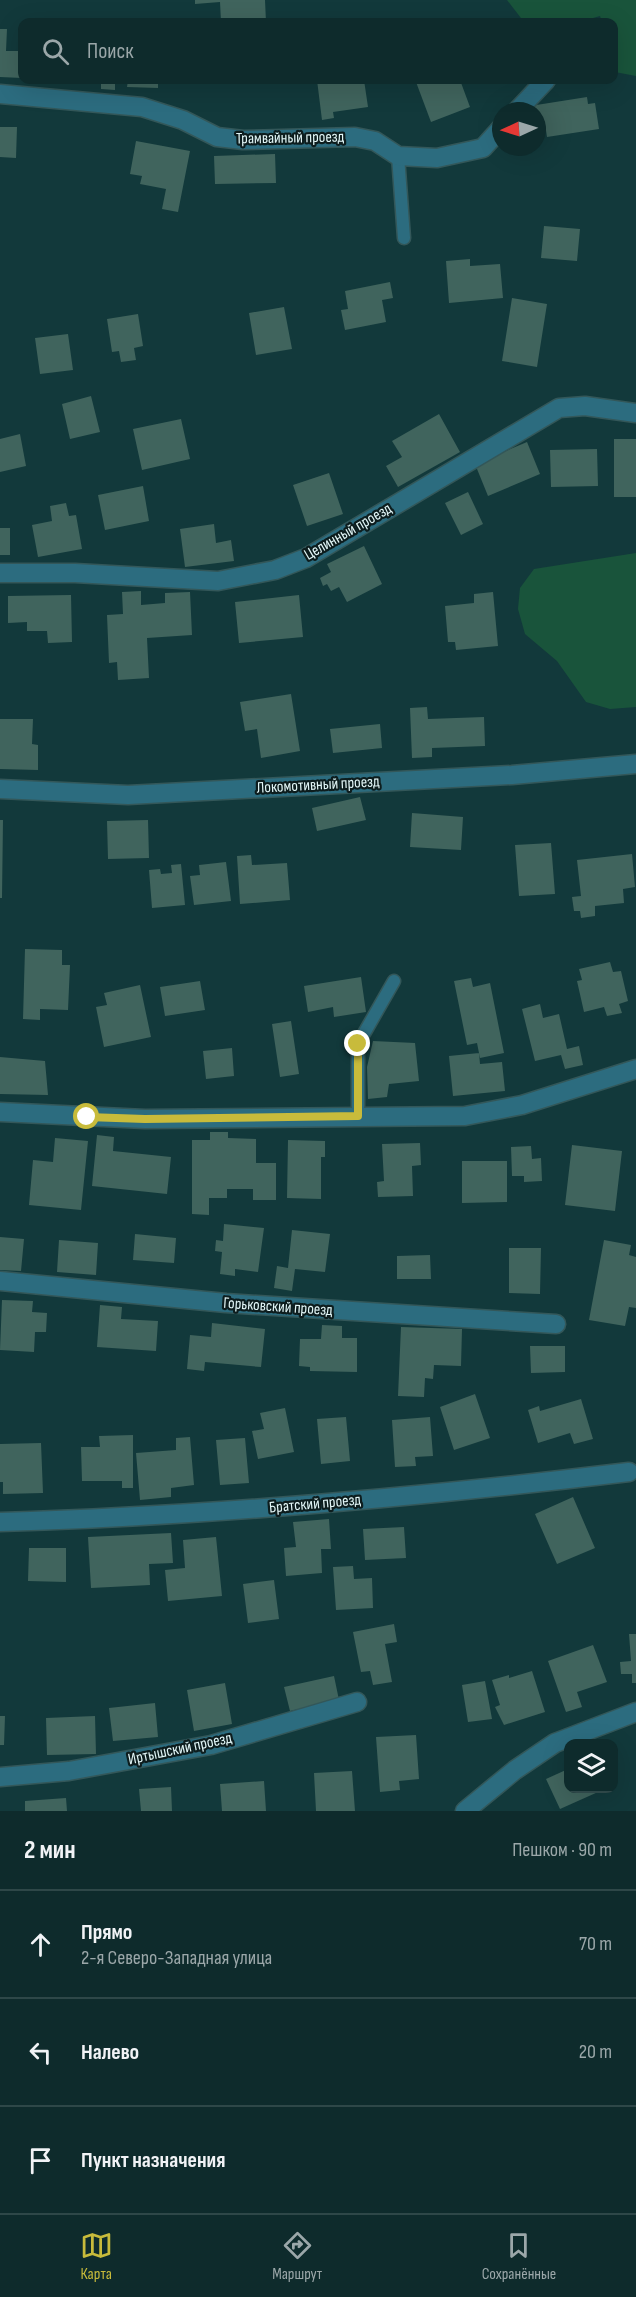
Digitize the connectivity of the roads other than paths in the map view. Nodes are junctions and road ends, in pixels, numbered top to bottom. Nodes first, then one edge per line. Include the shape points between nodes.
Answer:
1 (542, 84) edge
2 (0, 94) edge
3 (525, 102) edge
4 (492, 138) edge
5 (398, 156) junction
6 (404, 238) dead end
7 (636, 412) edge
8 (0, 573) edge
9 (636, 764) edge
10 (0, 789) edge
11 (394, 981) dead end
12 (636, 1069) edge
13 (0, 1112) edge
14 (358, 1116) junction
15 (0, 1281) edge
16 (556, 1324) dead end
17 (632, 1471) edge
18 (0, 1522) edge
19 (357, 1702) dead end
20 (636, 1712) edge
21 (0, 1777) edge
22 (465, 1811) edge

1 - 3 street
2 - 5 street, Трамвайный проезд via 142,107 183,120 217,137 355,137 375,141
4 - 5 street, Трамвайный проезд via 483,148 437,158
5 - 6 lane
7 - 8 street, Целинный проезд via 585,406 559,408 306,558 275,570 218,581
9 - 10 street, Локомотивный проезд via 512,775 128,795
11 - 14 lane via 358,1044
12 - 14 street via 522,1105 465,1116
13 - 14 street via 145,1119
15 - 16 street, Горьковский проезд via 226,1303
17 - 18 street, Братский проезд via 523,1485 188,1515
19 - 21 street, Иртышский проезд via 212,1745 69,1771
20 - 22 street via 555,1743

